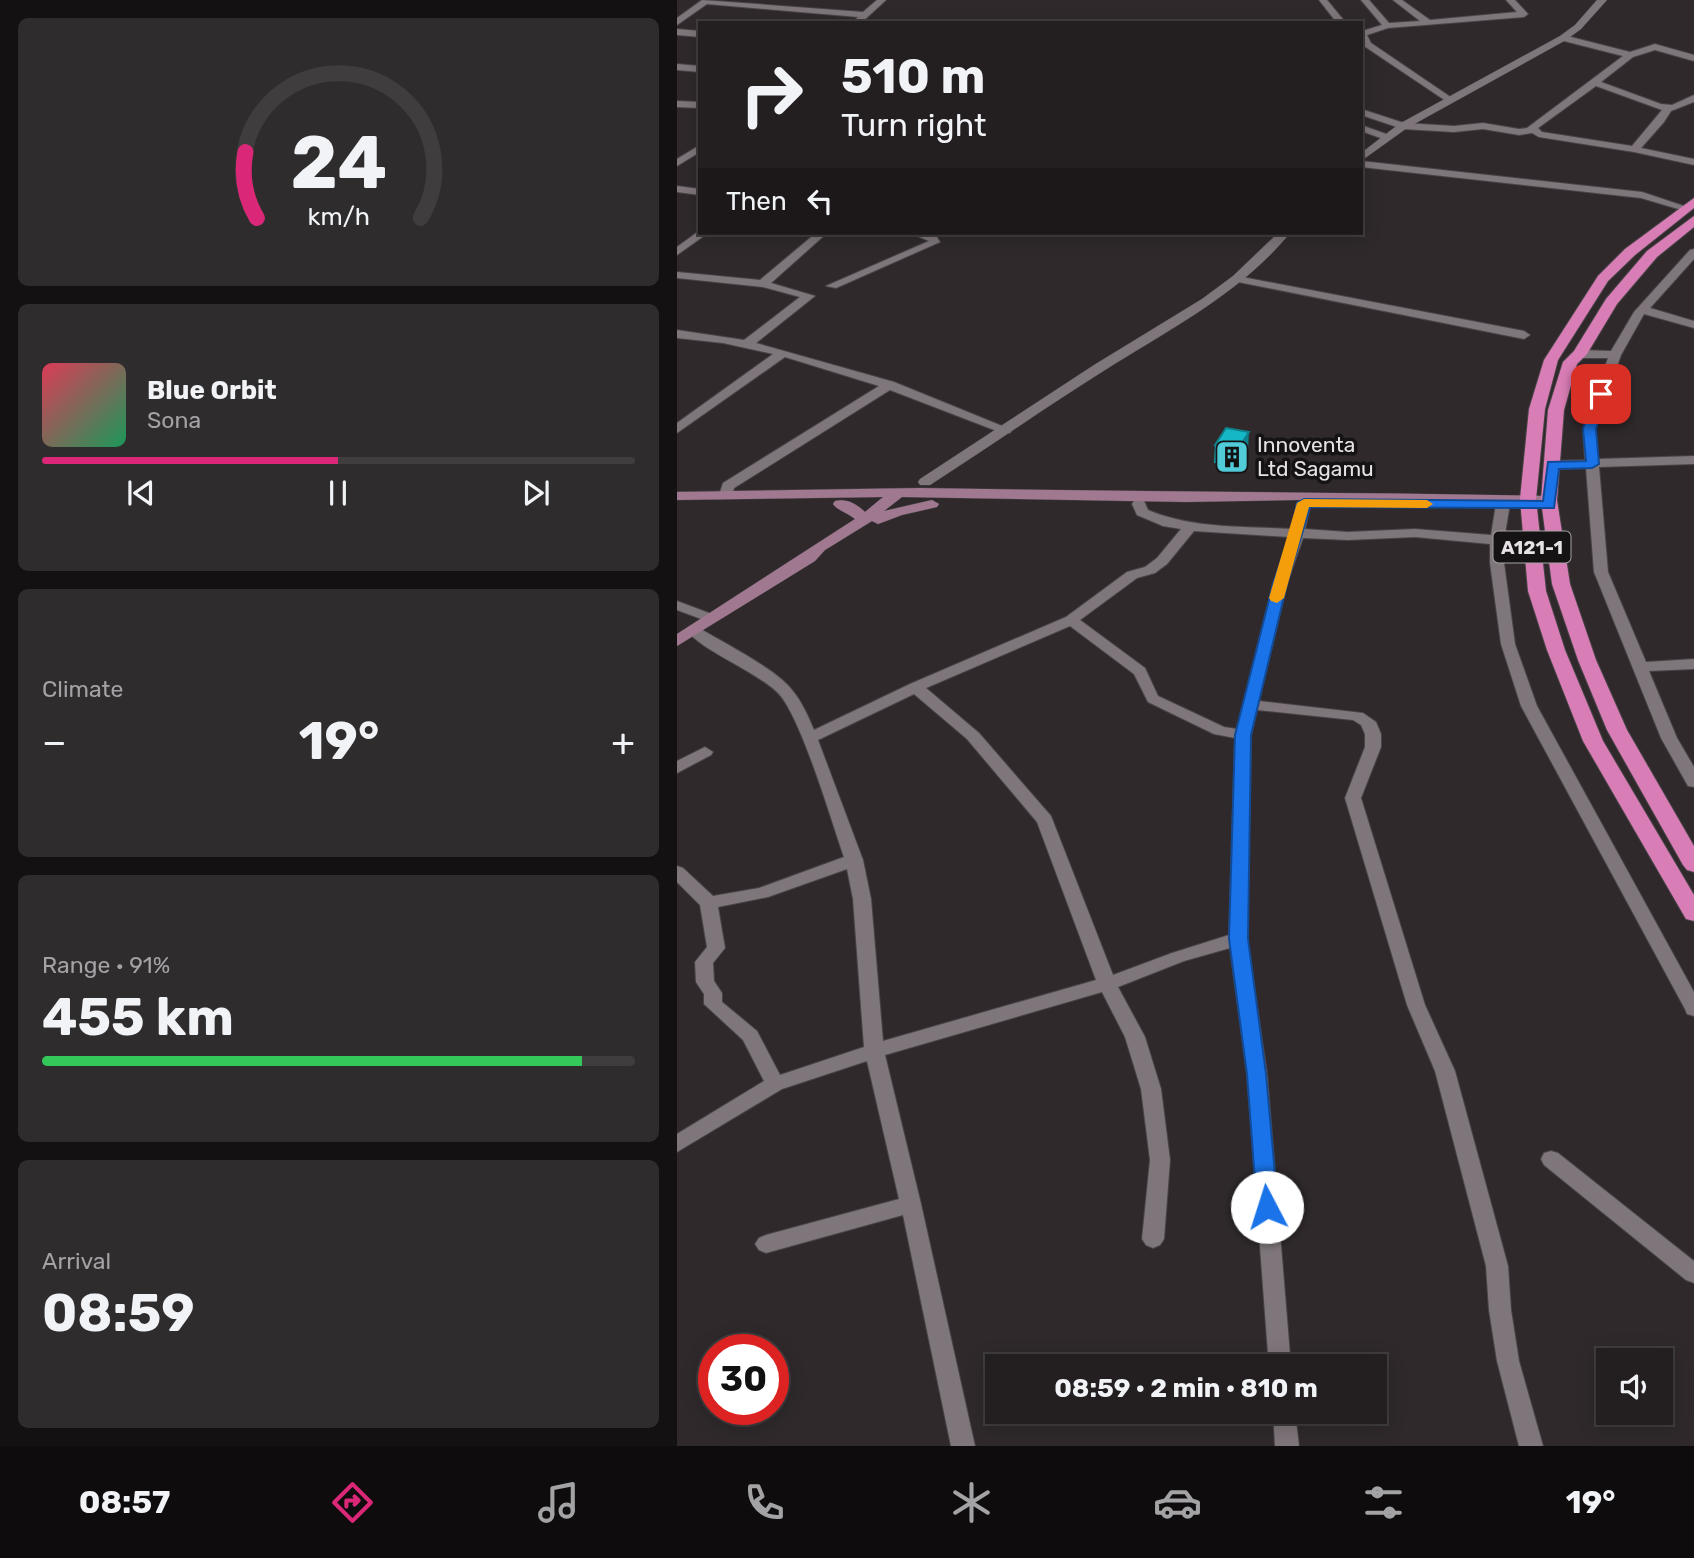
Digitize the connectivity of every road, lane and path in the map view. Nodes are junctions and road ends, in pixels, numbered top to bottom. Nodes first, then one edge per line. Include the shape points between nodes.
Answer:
1 (707, 0) edge
2 (882, 0) edge
3 (1323, 0) edge
4 (1365, 0) edge
5 (1397, 0) edge
6 (1510, 0) edge
7 (1602, 0) edge
8 (865, 15) junction
9 (858, 21) edge
10 (1340, 21) edge
11 (677, 22) edge
12 (1429, 23) junction
13 (1387, 26) junction
14 (677, 32) edge
15 (698, 34) edge
16 (1563, 38) junction
17 (1364, 42) edge
18 (1630, 55) junction
19 (1694, 58) edge
20 (677, 67) edge
21 (698, 69) edge
22 (1595, 83) junction
23 (1694, 98) edge
24 (1449, 100) junction
25 (677, 104) edge
26 (698, 105) edge
27 (1668, 108) junction
28 (1363, 113) edge
29 (1403, 126) junction
30 (1363, 129) edge
31 (1532, 130) junction
32 (1386, 137) junction
33 (677, 146) edge
34 (698, 147) edge
35 (698, 148) edge
36 (1634, 149) junction
37 (1363, 156) edge
38 (1694, 162) edge
39 (677, 163) edge
40 (1363, 164) edge
41 (677, 189) edge
42 (698, 192) edge
43 (1691, 210) edge
44 (700, 235) edge
45 (820, 235) edge
46 (926, 235) edge
47 (1282, 235) edge
48 (677, 251) edge
49 (1694, 253) edge
50 (677, 275) edge
51 (1237, 279) junction
52 (763, 284) junction
53 (832, 286) dead end
54 (1644, 310) junction
55 (1694, 325) edge
56 (682, 335) edge
57 (1524, 335) dead end
58 (677, 344) edge
59 (746, 344) junction
60 (783, 354) junction
61 (1581, 354) junction
62 (1616, 355) junction
63 (891, 385) junction
64 (677, 429) edge
65 (1006, 430) junction
66 (1694, 460) edge
67 (1592, 464) junction
68 (1553, 465) junction
69 (923, 487) junction
70 (726, 495) junction
71 (677, 496) edge
72 (902, 498) junction
73 (1528, 502) junction
74 (884, 503) junction
75 (1304, 503) junction
76 (1549, 503) junction
77 (840, 504) junction
78 (932, 504) junction
79 (1139, 504) junction
80 (1503, 504) junction
81 (677, 505) edge
82 (871, 520) junction
83 (1190, 527) junction
84 (1298, 532) junction
85 (1497, 540) junction
86 (677, 605) edge
87 (712, 619) junction
88 (1071, 620) junction
89 (694, 631) junction
90 (677, 642) edge
91 (1694, 664) edge
92 (1641, 667) junction
93 (915, 687) junction
94 (1252, 705) junction
95 (1243, 735) junction
96 (809, 738) junction
97 (705, 752) dead end
98 (677, 768) edge
99 (1693, 781) edge
100 (854, 860) junction
101 (1694, 865) edge
102 (677, 872) edge
103 (709, 903) junction
104 (1694, 915) edge
105 (1238, 939) junction
106 (1107, 984) junction
107 (1694, 1009) edge
108 (874, 1051) junction
109 (774, 1084) junction
110 (677, 1144) edge
111 (1551, 1159) dead end
112 (911, 1204) junction
113 (1153, 1239) dead end
114 (766, 1244) dead end
115 (1694, 1274) edge
116 (1279, 1354) edge
117 (1285, 1424) edge
118 (963, 1446) edge
119 (1287, 1446) edge
120 (1532, 1446) edge

1 - 8 street
1 - 11 street
2 - 8 street
3 - 10 street
4 - 13 street
5 - 12 street
6 - 12 street via 1524,14
7 - 16 street
8 - 9 street
12 - 13 street
13 - 17 street via 1365,33
14 - 15 street
16 - 18 street
16 - 24 street
17 - 24 street
18 - 19 street via 1655,47
18 - 22 street
20 - 21 street
22 - 27 street
22 - 31 street
23 - 27 street
24 - 29 street
25 - 26 street
27 - 36 street
28 - 29 street
29 - 31 street
29 - 32 street
30 - 32 street
31 - 36 street
32 - 37 street
33 - 34 street
35 - 39 street
36 - 38 street
40 - 43 street via 1642,195
41 - 42 street
43 - 61 highway, A121-1 via 1611,302
43 - 73 highway, A121-1 via 1630,251 1603,279 1551,360 1537,409
44 - 48 street
45 - 52 street
46 - 53 street via 935,242
47 - 51 street
49 - 54 street
50 - 52 street
51 - 57 street
51 - 65 street
52 - 59 street via 809,296
54 - 55 street
54 - 62 street
56 - 58 street
56 - 59 street
59 - 60 street
60 - 63 street
60 - 64 street
61 - 62 street
61 - 68 highway, A121-1 via 1570,362 1556,410
62 - 67 street via 1589,429
63 - 65 street
63 - 70 street via 728,486
65 - 69 street
66 - 67 street
67 - 68 street
67 - 92 street via 1601,572
68 - 76 highway, A121-1
69 - 72 main road
69 - 73 main road via 1186,498
70 - 71 main road
70 - 72 main road
72 - 74 main road
72 - 78 main road
72 - 82 main road
73 - 76 main road
73 - 80 main road
73 - 104 highway, A121-1 via 1537,591 1555,650 1593,741
74 - 77 main road
74 - 82 main road
75 - 79 main road
75 - 80 main road
75 - 84 street
76 - 101 highway, A121-1 via 1561,584 1587,660 1617,730
77 - 81 main road
77 - 82 main road
78 - 79 main road
78 - 82 main road
79 - 83 street via 1142,512
80 - 85 street
82 - 87 main road via 829,551 809,558
83 - 84 street
83 - 88 street via 1162,561 1132,575
84 - 85 street via 1348,536 1415,533
84 - 94 street via 1280,584
85 - 107 street via 1508,644 1529,706
86 - 87 street
87 - 89 main road
88 - 93 street
88 - 95 street via 1140,671 1153,699 1220,731
89 - 90 main road
89 - 96 street via 785,691
91 - 92 street
92 - 99 street via 1669,738
93 - 96 street
93 - 106 street via 973,736 1045,820
94 - 95 street
94 - 120 street via 1357,716 1368,722 1373,734 1373,747 1353,798 1416,1005 1445,1071 1497,1266 1508,1361
95 - 105 street
96 - 100 street
97 - 98 street
100 - 103 street via 762,893
100 - 108 street via 862,899
102 - 103 street
103 - 109 street via 716,948 704,962 705,982 713,993 713,1004 750,1036
105 - 106 street
105 - 116 street via 1257,1074
106 - 108 street
106 - 113 street via 1135,1037 1151,1089 1160,1160
108 - 109 street
108 - 112 street
109 - 110 street
111 - 115 street
112 - 114 street
112 - 118 street
117 - 119 street

